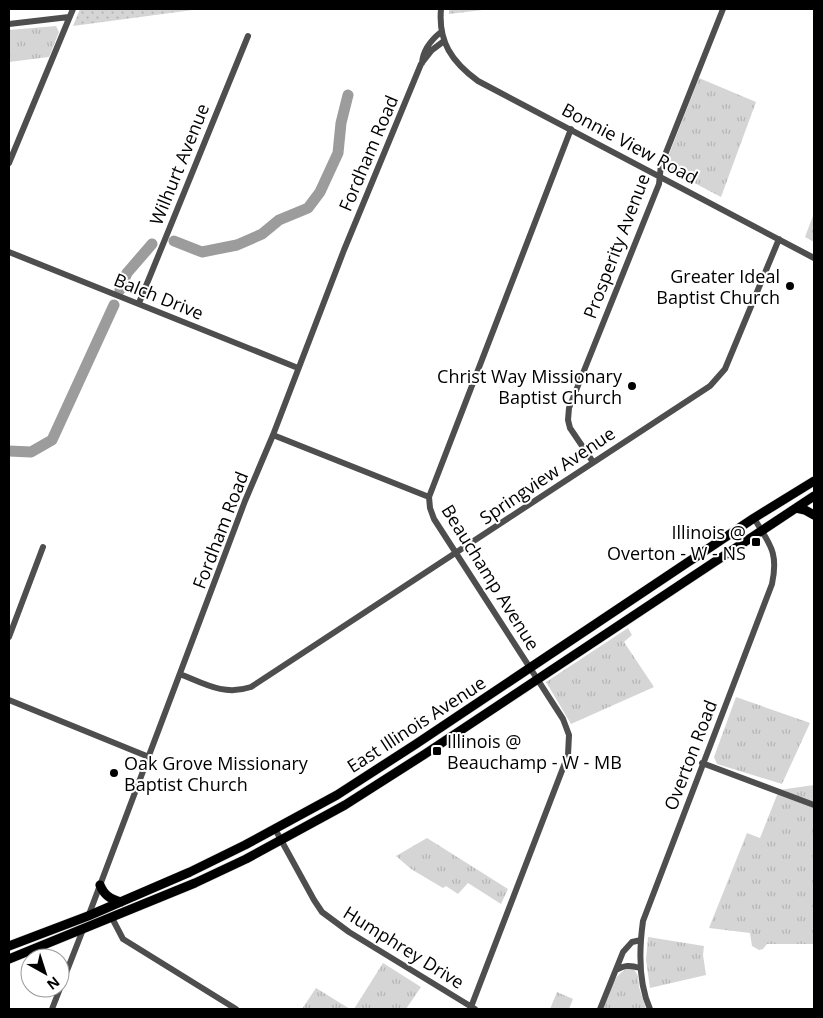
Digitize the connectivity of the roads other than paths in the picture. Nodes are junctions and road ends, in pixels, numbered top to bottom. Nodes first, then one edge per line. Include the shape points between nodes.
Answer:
1 (73, 9) edge
2 (440, 9) edge
3 (723, 9) edge
4 (69, 17) junction
5 (9, 24) edge
6 (441, 32) junction
7 (248, 36) dead end
8 (444, 41) junction
9 (422, 64) junction
10 (571, 130) junction
11 (9, 163) edge
12 (660, 176) junction
13 (779, 239) junction
14 (9, 252) edge
15 (814, 258) edge
16 (138, 303) junction
17 (298, 368) junction
18 (273, 435) junction
19 (594, 462) junction
20 (814, 481) edge
21 (814, 496) edge
22 (429, 497) junction
23 (796, 508) junction
24 (814, 515) edge
25 (754, 518) junction
26 (761, 531) junction
27 (43, 547) dead end
28 (455, 554) junction
29 (9, 637) edge
30 (531, 668) junction
31 (180, 674) junction
32 (538, 680) junction
33 (9, 700) edge
34 (148, 757) junction
35 (702, 764) junction
36 (814, 805) edge
37 (275, 829) junction
38 (280, 840) junction
39 (190, 872) junction
40 (195, 883) junction
41 (100, 885) junction
42 (121, 902) junction
43 (88, 916) junction
44 (112, 918) junction
45 (84, 929) junction
46 (641, 940) junction
47 (9, 946) edge
48 (9, 959) edge
49 (640, 968) junction
50 (616, 971) junction
51 (54, 1008) edge
52 (473, 1008) edge
53 (236, 1009) edge
54 (600, 1009) edge
55 (650, 1009) edge

1 - 4 street
2 - 6 street
3 - 12 street, Prosperity Avenue via 661,165
4 - 5 street
4 - 11 street
6 - 8 street
6 - 9 street, Fordham Road via 426,48
7 - 16 street, Wilhurt Avenue
8 - 9 street, Fordham Road
8 - 10 street, Bonnie View Road via 451,55 478,80
9 - 17 street, Fordham Road
10 - 12 street, Bonnie View Road
10 - 22 street, Beauchamp Avenue
12 - 13 street, Bonnie View Road
12 - 19 street, Prosperity Avenue via 569,408 570,428
13 - 15 street, Bonnie View Road
13 - 19 street, Springview Avenue via 719,378
14 - 16 street, Balch Drive
16 - 17 street, Balch Drive
17 - 18 street, Fordham Road
18 - 22 street
18 - 31 street, Fordham Road
19 - 28 street, Springview Avenue
20 - 25 main road, East Illinois Avenue
21 - 23 main road, East Illinois Avenue
22 - 28 street, Beauchamp Avenue via 434,519
23 - 24 main road
23 - 26 main road, East Illinois Avenue
25 - 26 street, Overton Road
25 - 30 main road, East Illinois Avenue
26 - 32 main road, East Illinois Avenue
26 - 35 street, Overton Road via 775,558 772,584
27 - 29 street
28 - 30 street, Beauchamp Avenue
28 - 31 street, Springview Avenue via 251,687 230,692
30 - 32 street, Beauchamp Avenue
30 - 37 main road, East Illinois Avenue via 337,795
31 - 34 street, Fordham Road
32 - 38 main road, East Illinois Avenue via 361,794
32 - 52 street, Beauchamp Avenue via 568,729 568,755
33 - 34 street
34 - 41 street, Fordham Road
35 - 36 street
35 - 46 street, Overton Road via 647,907
37 - 38 street, Humphrey Drive
37 - 39 main road, East Illinois Avenue
38 - 40 main road, East Illinois Avenue
38 - 52 street, Humphrey Drive via 322,912
39 - 40 main road
39 - 42 main road, East Illinois Avenue
40 - 44 main road, East Illinois Avenue
41 - 42 main road via 110,898
41 - 43 street, Fordham Road
42 - 43 main road, East Illinois Avenue
43 - 45 street, Fordham Road
43 - 47 main road, East Illinois Avenue
44 - 45 main road, East Illinois Avenue
44 - 53 street via 122,939
45 - 48 main road, East Illinois Avenue
45 - 51 street, Fordham Road
46 - 49 street, Overton Road
46 - 50 street via 627,946
49 - 50 street via 630,965
49 - 55 street, Overton Road
50 - 54 street

